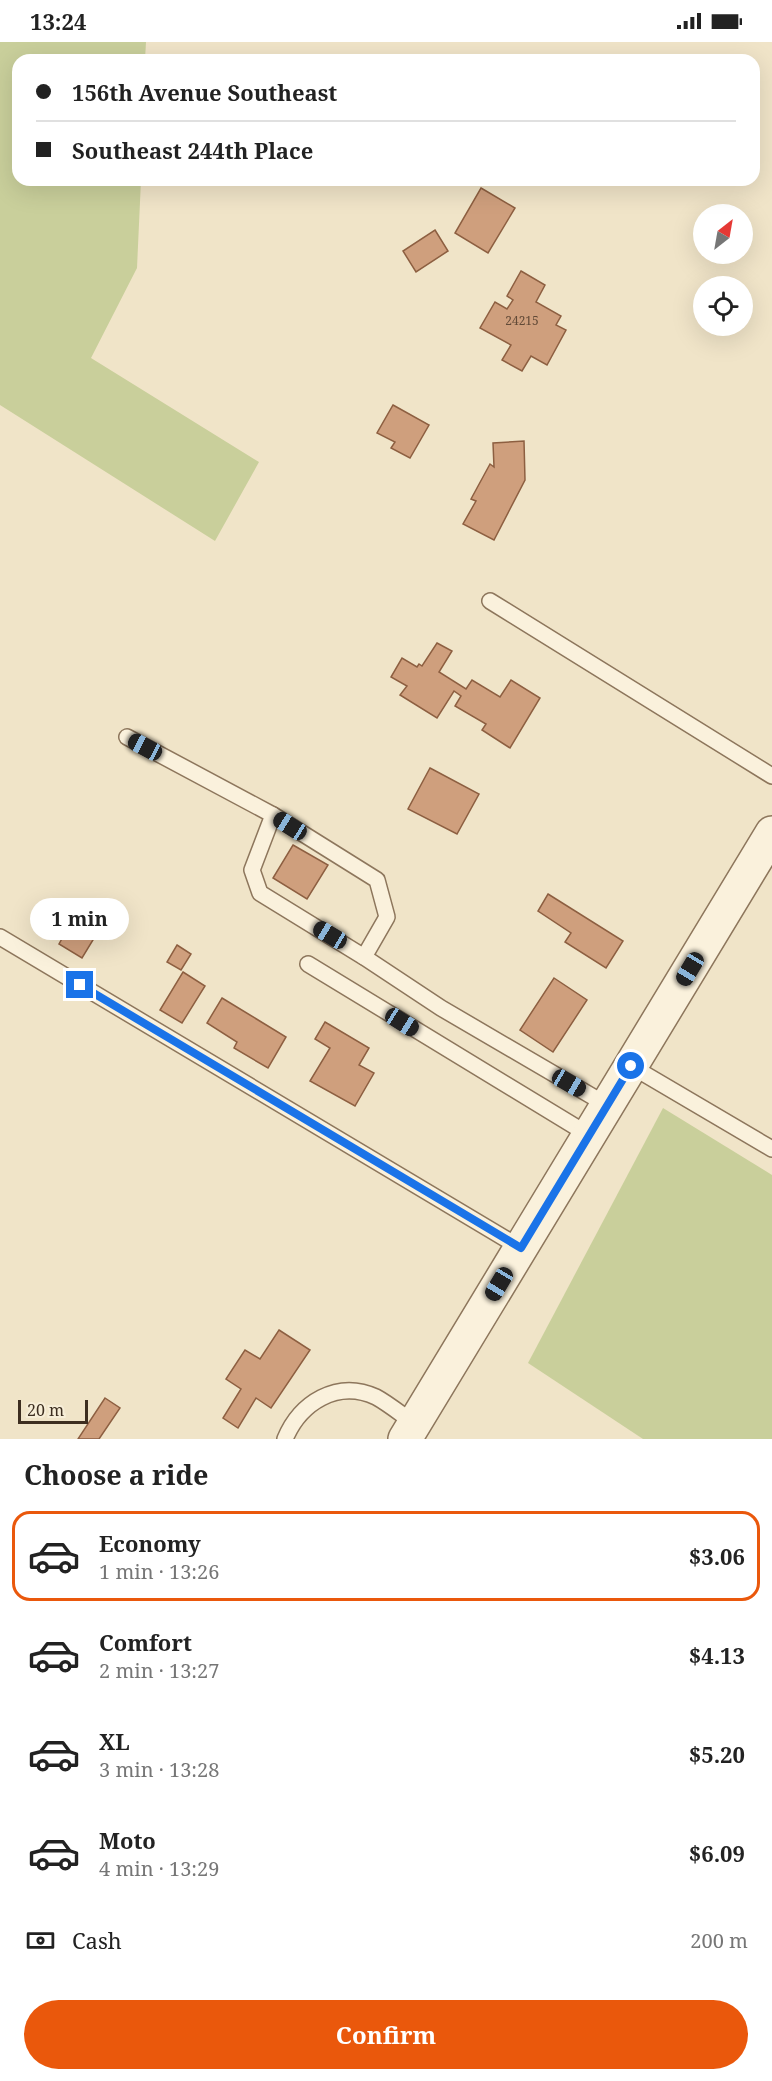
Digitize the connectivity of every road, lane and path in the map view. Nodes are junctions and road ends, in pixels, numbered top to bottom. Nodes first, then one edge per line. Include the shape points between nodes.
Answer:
1 (490, 601) dead end
2 (127, 737) dead end
3 (772, 776) edge
4 (273, 815) junction
5 (772, 832) edge
6 (0, 937) edge
7 (364, 957) junction
8 (308, 964) dead end
9 (631, 1066) junction
10 (607, 1105) junction
11 (589, 1136) junction
12 (772, 1149) edge
13 (521, 1248) junction
14 (410, 1431) edge
15 (285, 1439) edge

1 - 3 lane
2 - 4 lane
4 - 7 lane via 252,870 260,893
4 - 7 lane via 377,880 387,917
5 - 9 street
6 - 13 lane
7 - 10 lane via 441,1008
8 - 11 lane
9 - 10 street
9 - 12 lane
10 - 11 street
11 - 13 street
13 - 14 street
14 - 15 lane via 375,1397 353,1391 328,1393 305,1408

